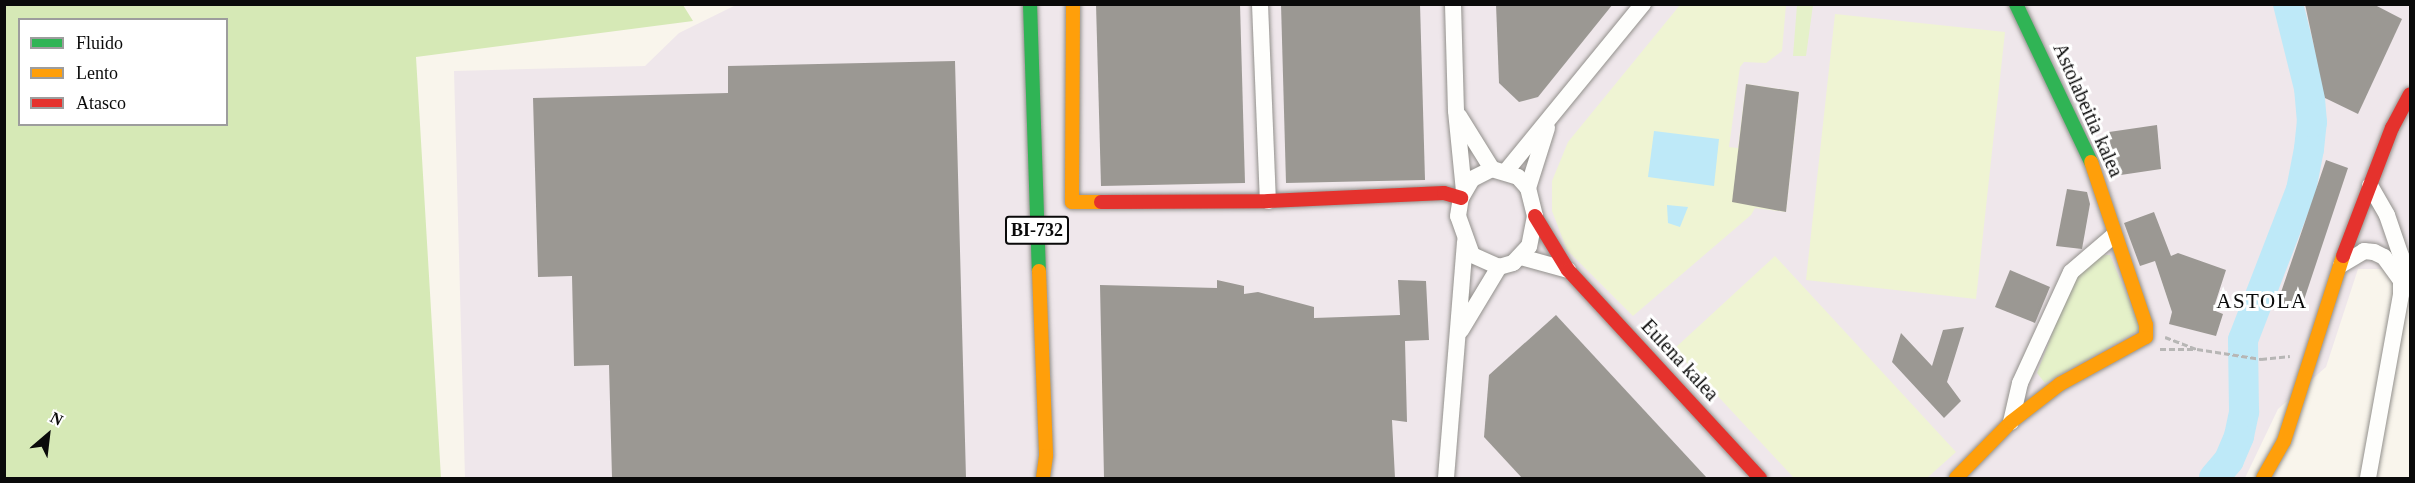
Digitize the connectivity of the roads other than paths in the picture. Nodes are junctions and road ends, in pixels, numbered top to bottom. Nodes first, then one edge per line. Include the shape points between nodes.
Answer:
1 (1030, 4) edge
2 (1073, 4) edge
3 (1260, 4) edge
4 (1454, 4) edge
5 (1643, 4) edge
6 (2016, 4) edge
7 (2410, 94) edge
8 (1456, 111) junction
9 (1549, 121) junction
10 (1499, 170) junction
11 (2370, 186) junction
12 (1528, 188) junction
13 (1423, 195) junction
14 (1462, 195) junction
15 (1268, 201) junction
16 (1458, 216) junction
17 (1535, 216) junction
18 (2113, 236) junction
19 (1465, 242) junction
20 (1521, 257) junction
21 (2341, 265) junction
22 (1499, 267) junction
23 (1568, 270) junction
24 (2401, 280) junction
25 (1459, 333) junction
26 (2012, 423) junction
27 (1046, 456) junction
28 (1043, 478) edge
29 (1051, 478) edge
30 (1446, 478) edge
31 (1760, 478) edge
32 (1956, 478) edge
33 (2263, 478) edge
34 (2368, 478) edge

1 - 27 street, BI-732
2 - 15 street via 1071,202
3 - 15 street
4 - 8 street
5 - 9 street
6 - 18 street, Astolabeitia kalea via 2097,174
7 - 11 street
8 - 10 street
8 - 14 street
9 - 10 street
9 - 12 street
10 - 12 street
10 - 14 street via 1472,179
11 - 21 street
11 - 24 street via 2401,256
12 - 17 street
13 - 14 street
13 - 15 street
13 - 16 street
14 - 16 street
16 - 19 street
17 - 20 street via 1535,232
17 - 23 street, Eulena kalea
18 - 26 street via 2071,272 2020,383
18 - 26 street, Astolabeitia kalea via 2146,325 2146,337 2060,384
19 - 22 street via 1472,255
19 - 25 street
20 - 22 street
20 - 23 street
21 - 24 street via 2364,251 2374,252 2384,257
21 - 33 street via 2284,441
22 - 25 street
23 - 31 street, Eulena kalea
24 - 34 street
25 - 30 street
26 - 32 street
27 - 28 street, BI-732
27 - 29 street, BI-732

